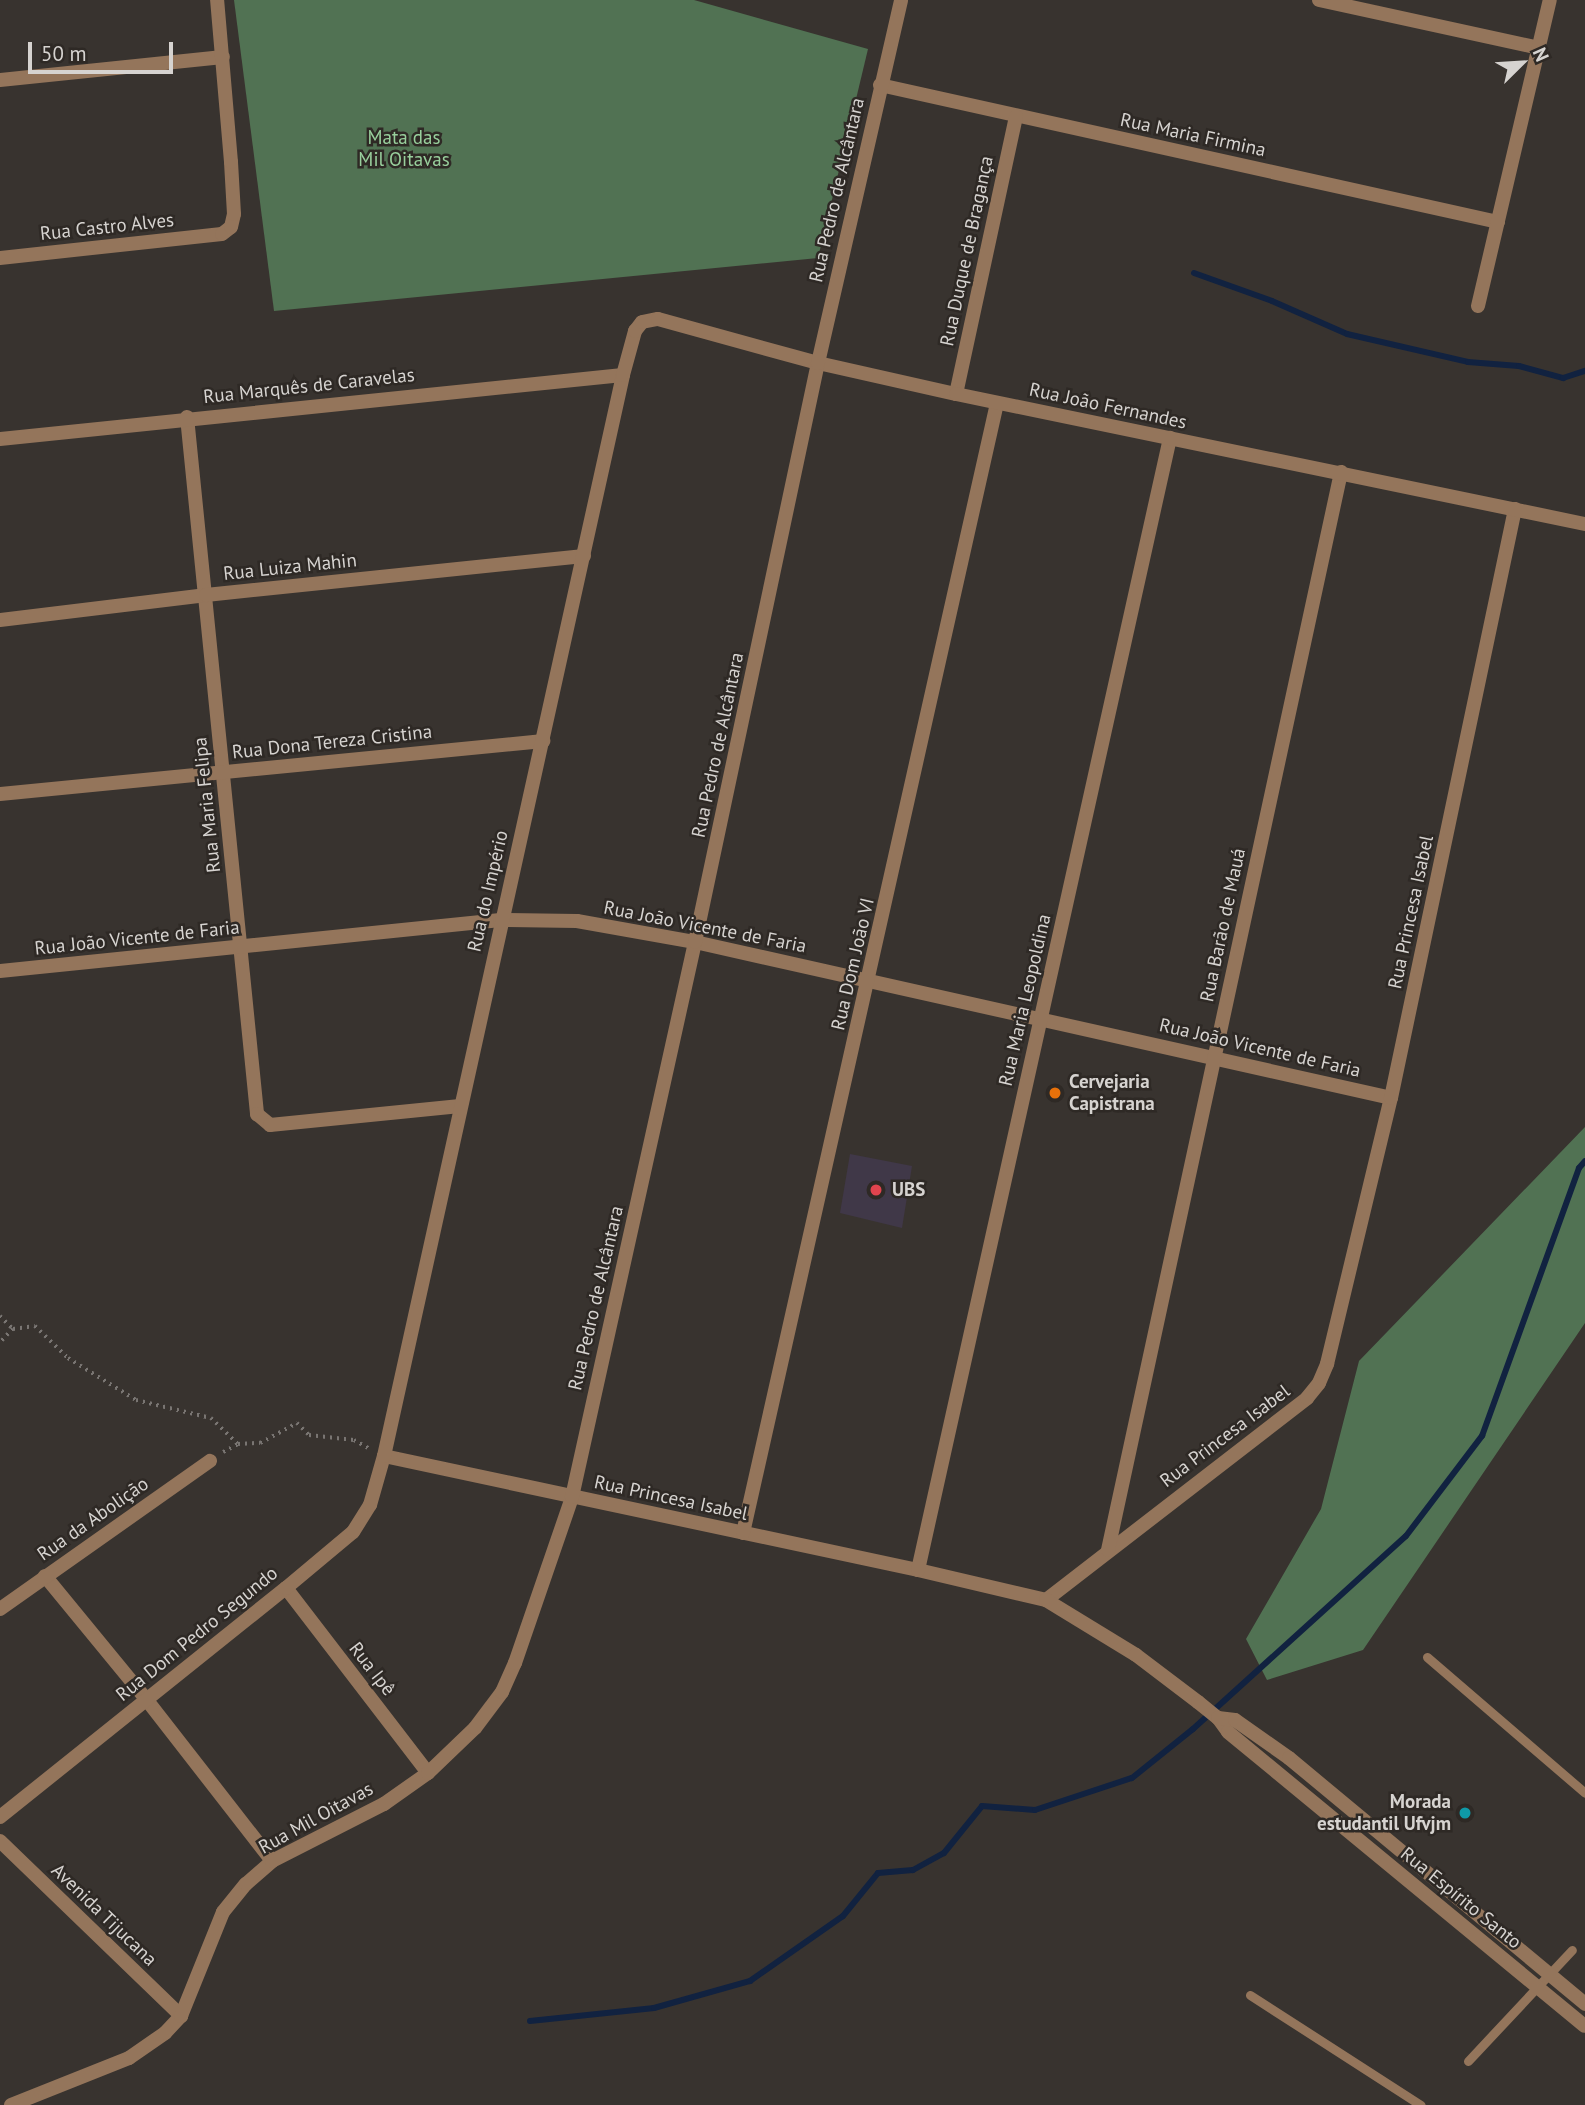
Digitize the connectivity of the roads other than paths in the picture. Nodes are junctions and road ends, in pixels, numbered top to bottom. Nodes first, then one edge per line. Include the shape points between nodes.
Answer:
1 (217, 0) edge
2 (901, 0) edge
3 (1319, 0) edge
4 (1550, 0) edge
5 (1539, 48) junction
6 (223, 57) junction
7 (0, 80) edge
8 (880, 85) junction
9 (1016, 116) junction
10 (1498, 222) junction
11 (0, 258) edge
12 (1478, 306) dead end
13 (634, 335) joint
14 (818, 363) junction
15 (623, 375) junction
16 (956, 394) junction
17 (997, 402) junction
18 (187, 417) junction
19 (1170, 438) junction
20 (0, 439) edge
21 (1341, 472) junction
22 (1515, 509) junction
23 (1585, 524) edge
24 (584, 556) junction
25 (206, 595) junction
26 (0, 620) edge
27 (543, 741) junction
28 (223, 772) junction
29 (0, 794) edge
30 (500, 920) junction
31 (695, 942) junction
32 (240, 946) junction
33 (0, 971) edge
34 (869, 981) junction
35 (1041, 1017) junction
36 (1214, 1057) junction
37 (1391, 1098) junction
38 (460, 1106) junction
39 (384, 1456) junction
40 (209, 1461) dead end
41 (572, 1497) junction
42 (743, 1533) junction
43 (1108, 1550) junction
44 (918, 1570) junction
45 (45, 1576) junction
46 (286, 1588) junction
47 (1046, 1601) junction
48 (0, 1609) edge
49 (1427, 1657) dead end
50 (146, 1699) junction
51 (1216, 1716) junction
52 (428, 1773) junction
53 (1585, 1793) edge
54 (0, 1817) edge
55 (0, 1841) edge
56 (272, 1861) junction
57 (1572, 1950) dead end
58 (1549, 1974) junction
59 (1538, 1986) junction
60 (1250, 1995) dead end
61 (1585, 2004) edge
62 (181, 2016) junction
63 (1585, 2026) edge
64 (1468, 2061) dead end
65 (11, 2105) edge
66 (1421, 2105) edge

1 - 6 street
2 - 8 street, Rua Pedro de Alcântara
3 - 5 street
4 - 5 street
5 - 10 street
6 - 7 street
6 - 11 street, Rua Castro Alves via 234,214 231,227 217,235
8 - 9 street, Rua Maria Firmina
8 - 14 street, Rua Pedro de Alcântara
9 - 10 street, Rua Maria Firmina
9 - 16 street, Rua Duque de Bragança
10 - 12 street
13 - 14 street, Rua João Fernandes via 642,322 654,319
13 - 15 street, Rua do Império
14 - 16 street, Rua João Fernandes
14 - 31 street, Rua Pedro de Alcântara
15 - 18 street, Rua Marquês de Caravelas
15 - 24 street, Rua do Império
16 - 17 street, Rua João Fernandes
17 - 19 street, Rua João Fernandes
17 - 34 street, Rua Dom João VI
18 - 20 street, Rua Marquês de Caravelas
18 - 25 street, Rua Maria Felipa
19 - 21 street, Rua João Fernandes
19 - 35 street, Rua Maria Leopoldina
21 - 22 street, Rua João Fernandes
21 - 36 street, Rua Barão de Mauá
22 - 23 street, Rua João Fernandes
22 - 37 street, Rua Princesa Isabel
24 - 25 street, Rua Luiza Mahin
24 - 27 street, Rua do Império
25 - 26 street, Rua Luiza Mahin
25 - 28 street, Rua Maria Felipa
27 - 28 street, Rua Dona Tereza Cristina
27 - 30 street, Rua do Império
28 - 29 street, Rua Dona Tereza Cristina
28 - 32 street, Rua Maria Felipa
30 - 31 street, Rua João Vicente de Faria via 577,921
30 - 32 street, Rua João Vicente de Faria
30 - 38 street, Rua do Império
31 - 34 street, Rua João Vicente de Faria
31 - 41 street, Rua Pedro de Alcântara
32 - 33 street, Rua João Vicente de Faria
32 - 38 street, Rua Maria Felipa via 257,1114 270,1125
34 - 35 street, Rua João Vicente de Faria
34 - 42 street, Rua Dom João VI
35 - 36 street, Rua João Vicente de Faria
35 - 44 street, Rua Maria Leopoldina
36 - 37 street, Rua João Vicente de Faria
36 - 43 street, Rua Barão de Mauá
37 - 43 street, Rua Princesa Isabel via 1326,1364 1316,1388
38 - 39 street, Rua do Império
39 - 41 street, Rua Princesa Isabel
39 - 46 street, Rua Dom Pedro Segundo via 374,1495 360,1523
40 - 45 street, Rua da Abolição
41 - 42 street, Rua Princesa Isabel
41 - 52 street, Rua Mil Oitavas via 528,1631 502,1692 475,1728
42 - 44 street, Rua Princesa Isabel
43 - 47 street, Rua Princesa Isabel
44 - 47 street, Rua Princesa Isabel
45 - 48 street, Rua da Abolição
45 - 50 street
46 - 50 street, Rua Dom Pedro Segundo
46 - 52 street, Rua Ipê
47 - 51 street, Rua Espírito Santo via 1136,1655
49 - 53 lane
50 - 54 street, Rua Dom Pedro Segundo
50 - 56 street
51 - 58 street, Rua Espírito Santo via 1235,1720 1289,1758
51 - 59 street, Rua Espírito Santo via 1228,1732
52 - 56 street, Rua Mil Oitavas via 384,1804
55 - 62 street, Avenida Tijucana
56 - 62 street, Rua Mil Oitavas via 223,1912
57 - 58 lane
58 - 59 lane
58 - 61 street, Rua Espírito Santo
59 - 63 street, Rua Espírito Santo
59 - 64 lane
60 - 66 lane
62 - 65 street, Rua Mil Oitavas via 148,2048 129,2058

